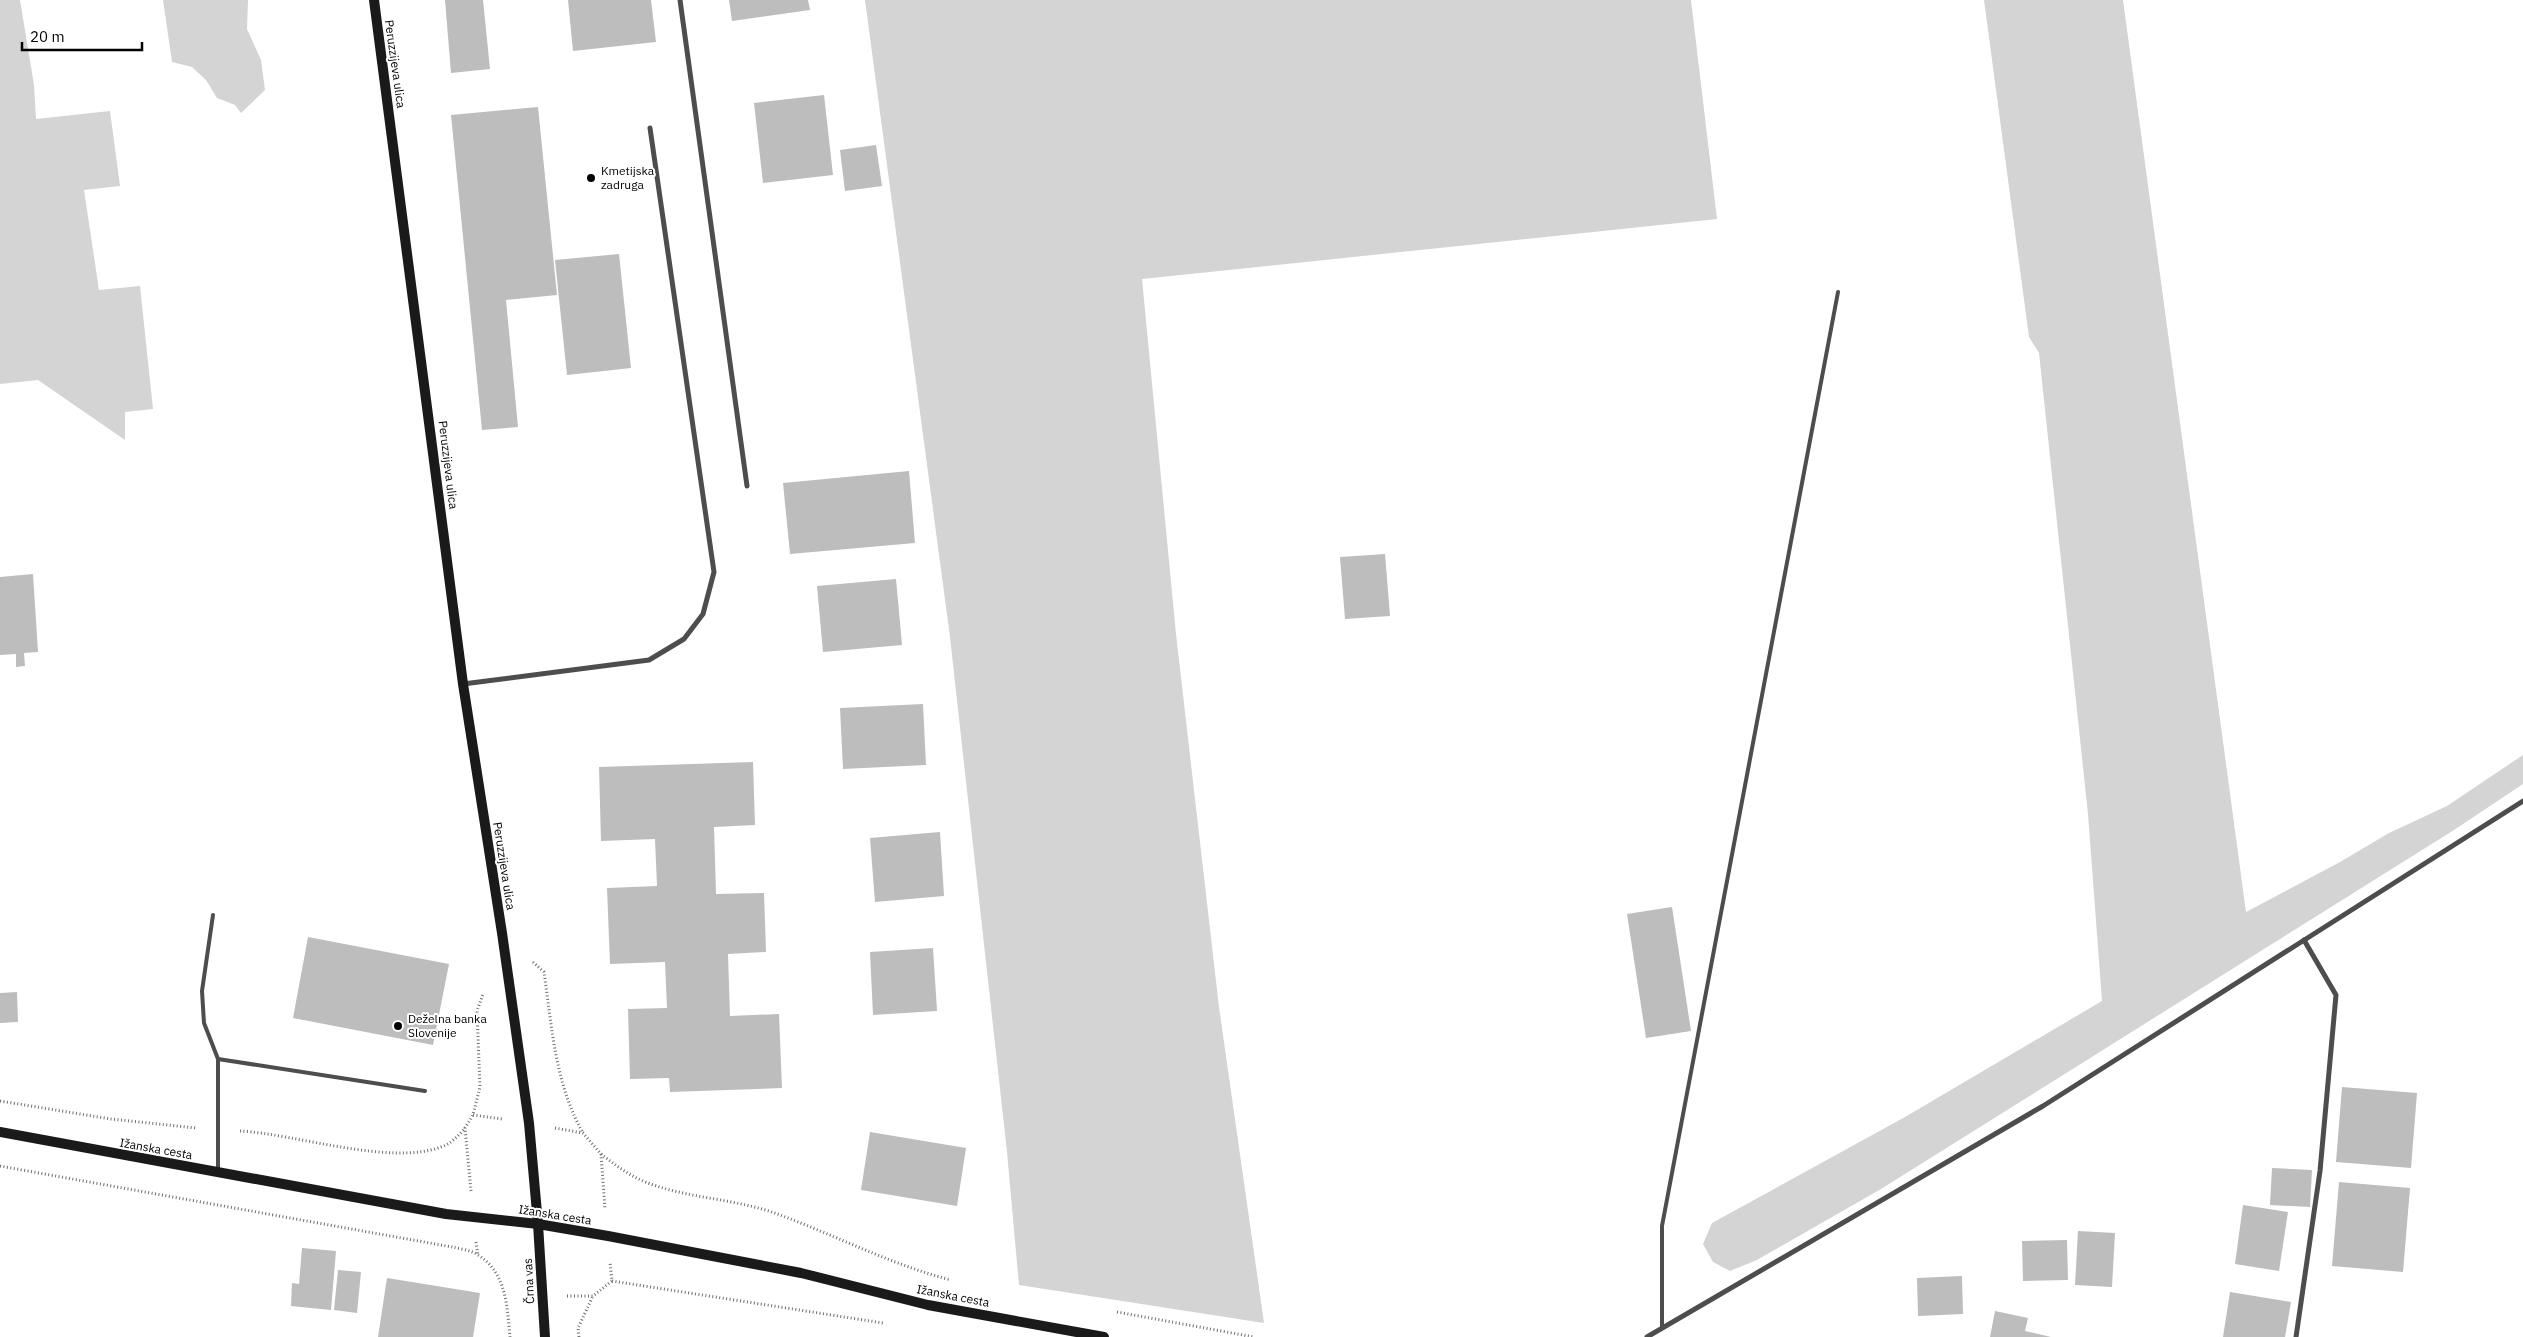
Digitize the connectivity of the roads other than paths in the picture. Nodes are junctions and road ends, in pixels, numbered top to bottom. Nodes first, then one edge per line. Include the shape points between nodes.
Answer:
1 (374, 0) edge
2 (680, 0) edge
3 (650, 128) dead end
4 (1838, 292) dead end
5 (747, 486) dead end
6 (463, 684) junction
7 (2523, 801) edge
8 (213, 915) dead end
9 (2304, 940) junction
10 (218, 1059) junction
11 (425, 1091) dead end
12 (0, 1132) edge
13 (218, 1172) junction
14 (538, 1224) junction
15 (1662, 1327) junction
16 (545, 1337) edge
17 (1104, 1337) edge
18 (1647, 1337) edge
19 (2296, 1337) edge

1 - 6 street, Peruzzijeva ulica
2 - 5 street
3 - 6 street via 714,572 702,614 684,639 649,660
4 - 15 lane via 1662,1226
6 - 14 street, Peruzzijeva ulica via 529,1123
7 - 9 street
8 - 10 lane via 203,999 204,1024
9 - 15 street via 2043,1106
9 - 19 street via 2336,995 2320,1171
10 - 11 lane
10 - 13 lane
12 - 13 street, Ižanska cesta
13 - 14 street, Ižanska cesta via 446,1214
14 - 16 street, Črna vas
14 - 17 street, Ižanska cesta via 793,1271 928,1305
15 - 18 street

